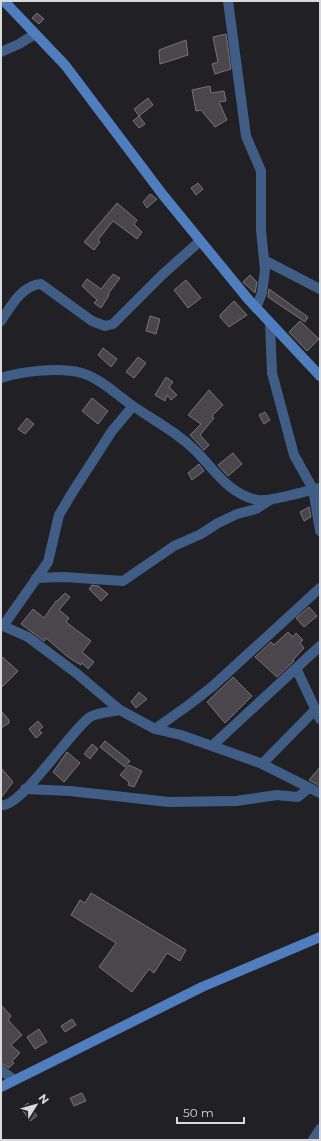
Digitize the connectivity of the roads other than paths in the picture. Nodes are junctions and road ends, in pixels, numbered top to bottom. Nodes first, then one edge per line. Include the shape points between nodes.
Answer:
1 (4, 1) edge
2 (228, 1) edge
3 (35, 34) junction
4 (1, 52) edge
5 (200, 241) junction
6 (264, 260) junction
7 (320, 289) edge
8 (256, 308) junction
9 (1, 321) edge
10 (270, 323) junction
11 (320, 376) edge
12 (1, 378) edge
13 (133, 406) junction
14 (316, 489) edge
15 (273, 498) junction
16 (320, 531) edge
17 (36, 578) junction
18 (320, 588) edge
19 (2, 626) edge
20 (320, 646) edge
21 (296, 668) junction
22 (120, 710) junction
23 (318, 715) edge
24 (155, 729) junction
25 (212, 746) junction
26 (262, 764) junction
27 (309, 788) junction
28 (25, 789) junction
29 (320, 793) edge
30 (1, 805) edge
31 (320, 937) edge
32 (1, 1070) edge
33 (14, 1080) junction
34 (1, 1086) edge
35 (320, 1129) edge
36 (313, 1140) edge

1 - 3 street
2 - 6 street via 246,136 261,171
3 - 4 street
3 - 5 street via 65,65 109,126
5 - 8 street
5 - 9 street via 113,324 105,326 92,321 41,284 32,284 23,292
6 - 7 street
6 - 8 street via 262,293
8 - 10 street
10 - 11 street
10 - 14 street via 272,373 290,443 294,455
12 - 13 street via 30,372 82,373 98,380
13 - 15 street via 171,430 238,493 258,500
13 - 17 street via 112,431 59,515 48,562
14 - 15 street
14 - 16 street
15 - 17 street via 256,509 237,514 174,546 123,581
17 - 19 street
18 - 24 street via 213,686
19 - 22 street via 28,637
20 - 21 street
21 - 23 street
21 - 25 street
22 - 24 street
22 - 28 street via 89,718
23 - 26 street
24 - 25 street
25 - 26 street
26 - 27 street
27 - 28 street via 298,797 277,795 236,801 169,802 70,791
27 - 29 street
28 - 30 street via 8,804
31 - 33 street via 202,987
32 - 33 street
33 - 34 street
35 - 36 street

